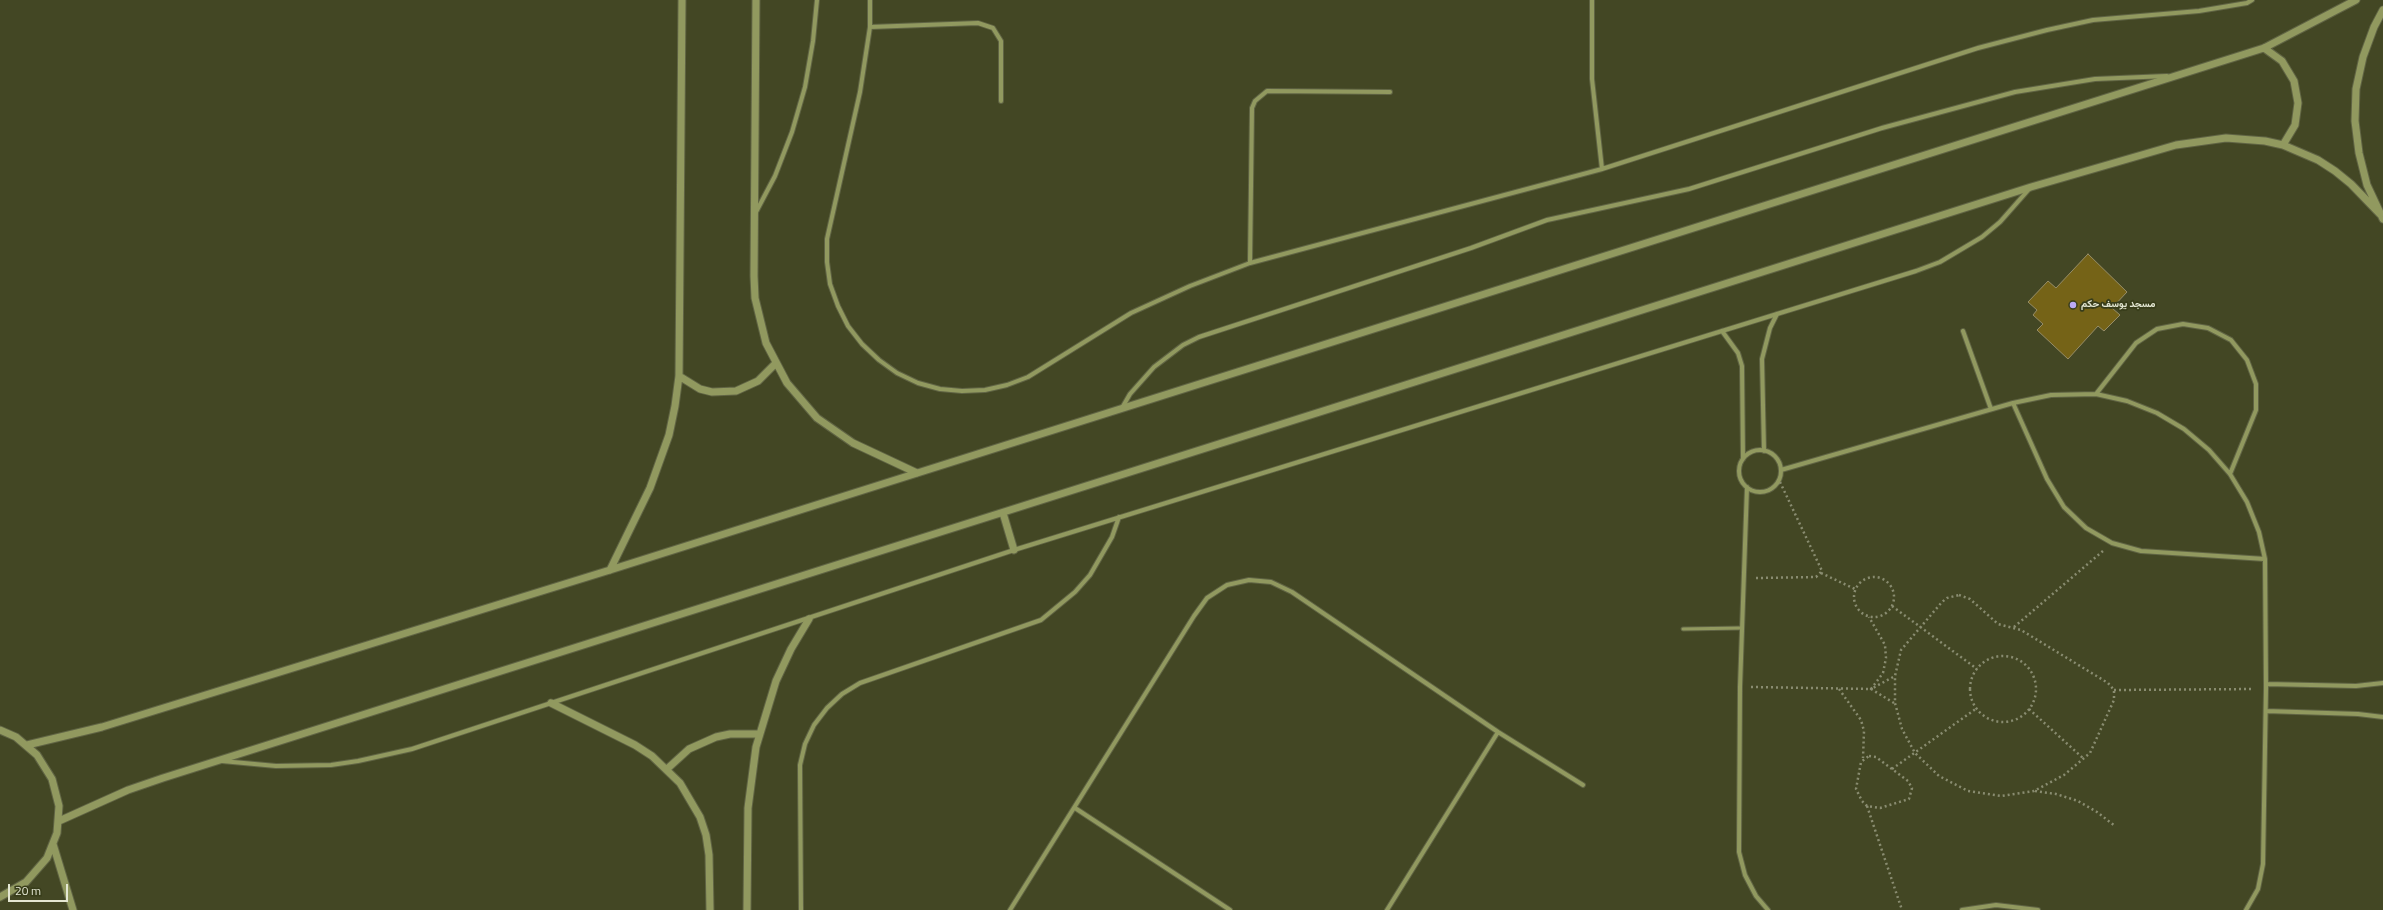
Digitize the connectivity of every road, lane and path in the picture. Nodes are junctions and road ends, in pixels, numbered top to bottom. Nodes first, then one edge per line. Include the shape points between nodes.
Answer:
1 (682, 0) edge
2 (756, 0) edge
3 (817, 0) edge
4 (870, 0) edge
5 (1592, 0) edge
6 (2252, 0) edge
7 (2356, 0) edge
8 (2383, 10) edge
9 (870, 27) junction
10 (2264, 48) junction
11 (2175, 76) junction
12 (1390, 92) dead end
13 (1001, 101) dead end
14 (2283, 145) junction
15 (1602, 169) junction
16 (2031, 187) junction
17 (2381, 217) edge
18 (753, 218) junction
19 (1250, 263) junction
20 (1777, 314) junction
21 (1722, 331) junction
22 (1963, 331) dead end
23 (775, 364) junction
24 (679, 376) junction
25 (2096, 394) junction
26 (2013, 403) junction
27 (1991, 409) junction
28 (1121, 410) junction
29 (1764, 451) junction
30 (1743, 459) junction
31 (1781, 470) junction
32 (917, 473) junction
33 (2230, 474) junction
34 (1779, 479) junction
35 (1746, 487) junction
36 (1003, 513) junction
37 (1120, 517) junction
38 (2112, 543) junction
39 (1014, 550) junction
40 (2265, 559) junction
41 (610, 570) junction
42 (1821, 572) junction
43 (1743, 578) junction
44 (1855, 589) junction
45 (1892, 606) junction
46 (1869, 617) junction
47 (809, 619) junction
48 (1921, 627) junction
49 (1742, 628) junction
50 (2014, 628) junction
51 (1683, 629) dead end
52 (1977, 669) junction
53 (1895, 676) junction
54 (2383, 683) edge
55 (2266, 686) junction
56 (1740, 687) junction
57 (1838, 688) junction
58 (1871, 689) junction
59 (2114, 690) junction
60 (551, 703) junction
61 (1895, 703) junction
62 (1977, 708) junction
63 (2030, 708) junction
64 (2266, 710) junction
65 (2383, 717) edge
66 (0, 730) edge
67 (1498, 732) junction
68 (759, 734) junction
69 (27, 745) junction
70 (1915, 753) junction
71 (1863, 759) junction
72 (2084, 759) junction
73 (222, 760) junction
74 (667, 769) junction
75 (1892, 769) junction
76 (1583, 785) dead end
77 (2034, 791) junction
78 (1867, 806) junction
79 (1075, 808) junction
80 (59, 821) junction
81 (2115, 826) dead end
82 (53, 844) junction
83 (0, 897) edge
84 (73, 910) edge
85 (710, 910) edge
86 (747, 910) edge
87 (801, 910) edge
88 (1010, 910) edge
89 (1230, 910) edge
90 (1387, 910) edge
91 (1768, 910) edge
92 (1902, 910) edge
93 (1962, 910) edge
94 (2038, 910) edge
95 (2246, 910) edge

1 - 24 street
2 - 18 street
3 - 18 street via 814,42 792,132 775,176
4 - 9 street
5 - 15 street via 1592,79
6 - 15 street via 2199,11 2092,20 2047,30 1978,48
7 - 10 street
8 - 17 street via 2362,57 2356,89 2355,121 2358,153 2367,185
9 - 13 street via 978,23 993,28 1001,42
9 - 19 street via 860,92 830,216 826,262 830,284 848,326 862,344 897,373 925,385 962,391 985,390 1007,385 1028,377 1131,313 1190,286
10 - 11 street
10 - 14 street via 2282,62 2294,81 2298,103 2295,125
11 - 28 street
11 - 28 street via 2094,79 2016,92 1882,128 1689,189 1547,220 1471,248 1199,337 1183,345 1154,367 1130,394
12 - 19 street via 1267,91 1255,101 1252,108
14 - 16 street via 2226,138 2192,141
14 - 17 street via 2318,160 2335,171 2351,184
15 - 19 street
16 - 20 street via 2000,222 1982,237 1940,262
16 - 36 street
18 - 23 street via 755,298 766,343
20 - 21 street
20 - 29 street via 1770,328 1762,359
21 - 30 street via 1731,341 1742,366
21 - 37 street
22 - 27 street
23 - 24 street via 758,381 736,391 706,390
23 - 32 street via 801,401 834,431 852,443
24 - 41 street via 674,413 660,463
25 - 26 street via 2051,395
25 - 33 street via 2127,401 2157,413 2179,426 2209,450
25 - 33 street via 2136,343 2157,329 2183,324 2208,328 2231,340 2247,360 2256,384 2256,410
26 - 27 street
26 - 38 street via 2047,479 2064,507 2086,528
27 - 31 street
28 - 32 street
29 - 30 street via 1748,454
29 - 31 street via 1776,458
30 - 35 street via 1739,474
31 - 34 street
32 - 41 street
33 - 40 street via 2247,502 2259,532
34 - 35 street via 1774,487 1765,492 1755,492
34 - 42 path via 1821,566
35 - 43 street
36 - 39 street
36 - 73 street
37 - 39 street
37 - 87 street via 1106,551 1090,576 1041,620 860,683 826,708 805,744 800,765
38 - 40 street via 2141,551
38 - 50 path
39 - 47 street
40 - 55 street
41 - 69 street via 102,727
42 - 43 path via 1816,577
42 - 44 path
43 - 49 street
44 - 45 path via 1865,580 1879,578 1890,586 1893,592
44 - 46 path via 1857,609
45 - 46 path via 1882,616
45 - 48 path
46 - 58 path via 1885,645 1886,658 1883,673
47 - 60 street
47 - 68 street via 776,681
48 - 50 path via 1942,602 1959,595 1970,599 1998,624
48 - 52 path
48 - 53 path via 1901,650
49 - 51 lane
49 - 56 street
50 - 59 path via 2108,683
52 - 62 path via 1972,678 1971,688
52 - 63 path via 1985,662 2004,656 2023,663 2035,679 2034,700
53 - 58 path
53 - 61 path
54 - 55 street via 2356,686
55 - 59 path
55 - 64 street
56 - 57 path
56 - 91 street via 1739,852 1745,875 1756,896
57 - 58 path
57 - 71 path via 1861,720 1864,731
58 - 61 path
59 - 72 path via 2114,700 2090,753
60 - 73 street via 412,749 358,761 331,765 276,766
60 - 74 street via 635,745
61 - 70 path via 1902,729
62 - 63 path via 1984,715 2003,722 2022,716
62 - 70 path
63 - 72 path
64 - 65 street
64 - 95 street via 2263,864 2258,889
66 - 69 street
67 - 76 street
67 - 79 street via 1292,592 1271,582 1249,580 1227,585 1207,598
67 - 90 street
68 - 74 street via 730,734 716,737 689,750
68 - 86 street via 748,808
69 - 80 street via 46,766 52,779 59,806
70 - 75 path
70 - 77 path via 1939,776 1968,791 2001,796
71 - 75 path via 1873,756
71 - 78 path via 1856,789
72 - 77 path via 2064,775
73 - 80 street via 128,790
74 - 85 street via 691,800 706,836
75 - 78 path via 1911,784 1911,795 1905,801 1880,808
77 - 81 path via 2078,801
78 - 92 path
79 - 88 street
79 - 89 street
80 - 82 street
82 - 83 street via 47,858 26,882
82 - 84 street
93 - 94 street via 1996,905

